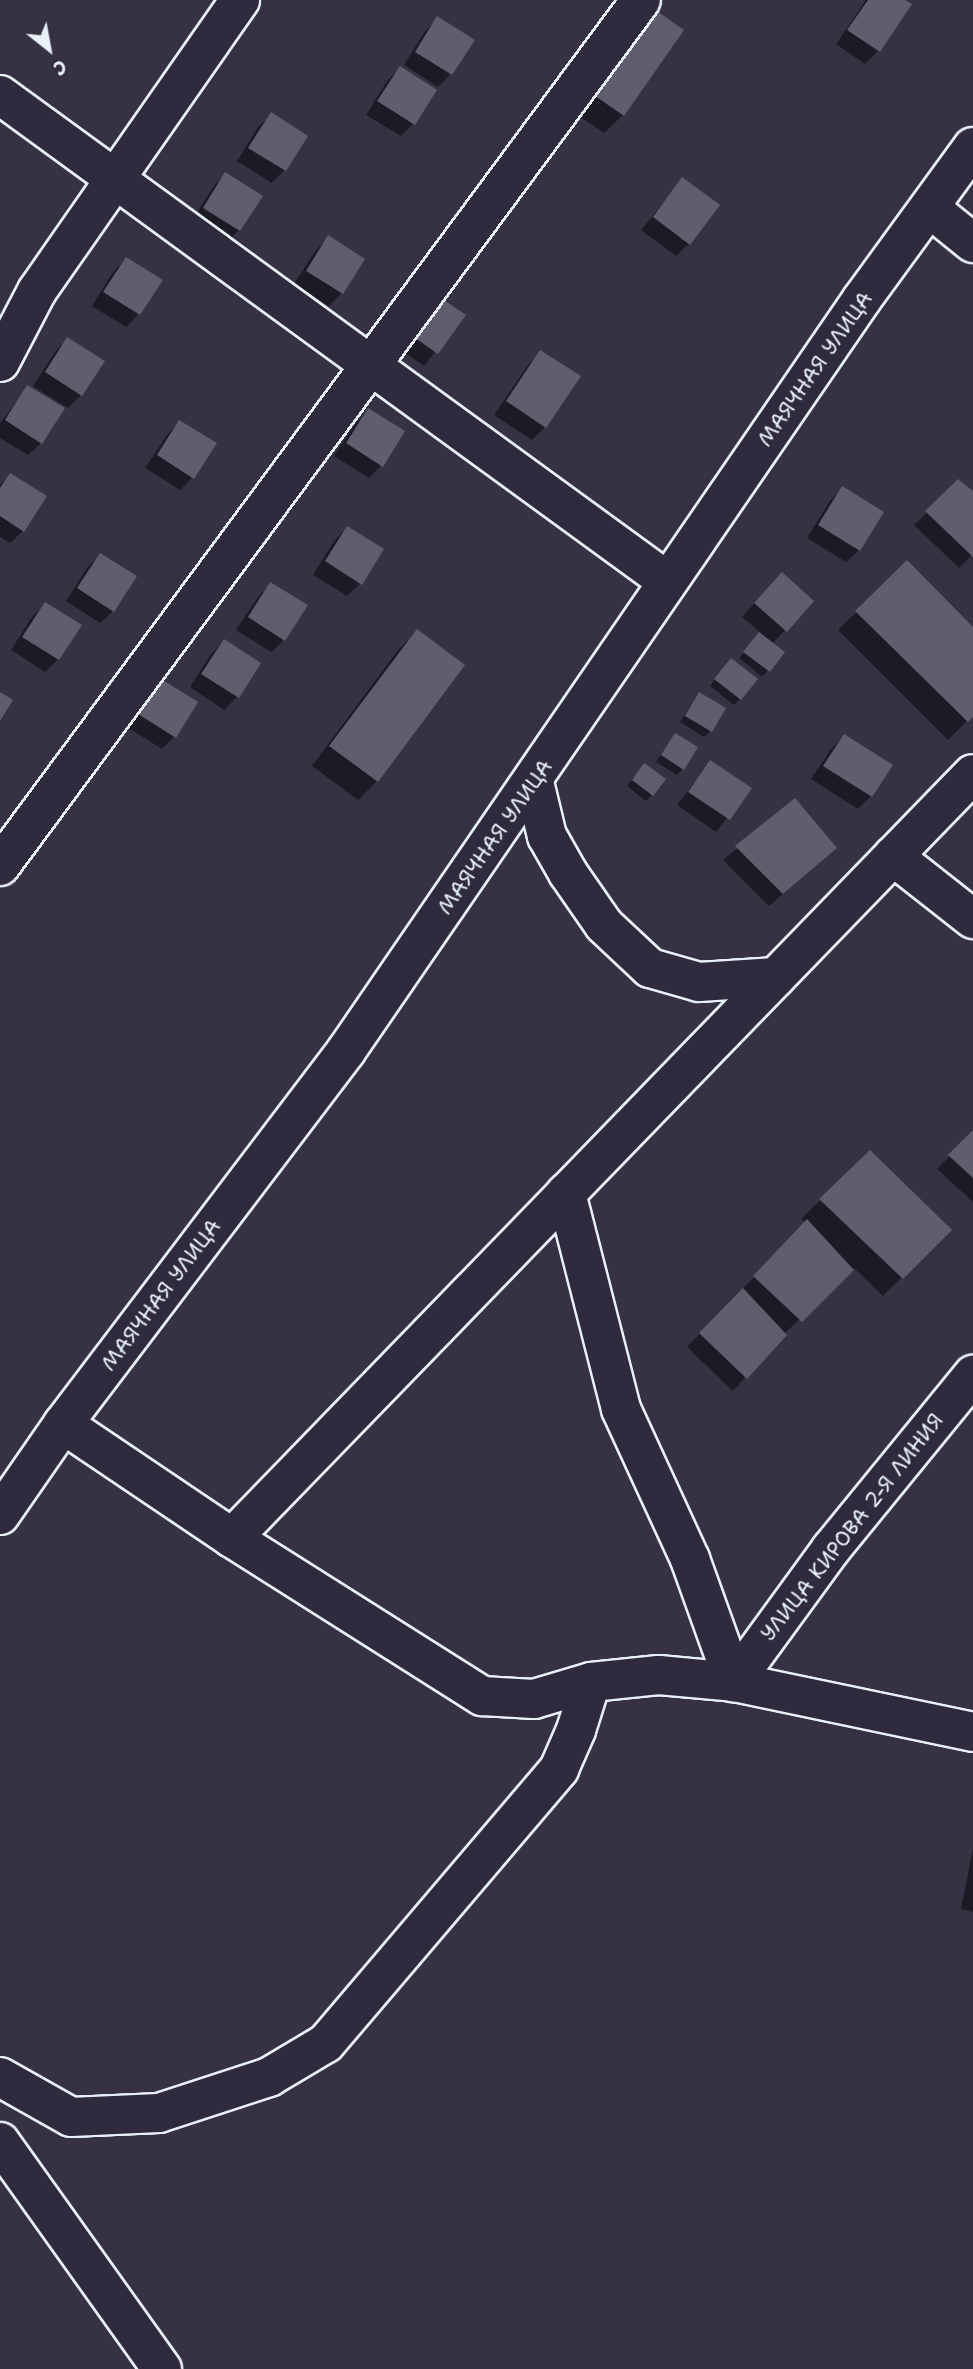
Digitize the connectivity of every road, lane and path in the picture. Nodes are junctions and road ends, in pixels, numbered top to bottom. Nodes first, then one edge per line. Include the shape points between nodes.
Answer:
1 (240, 0) edge
2 (641, 0) edge
3 (0, 95) edge
4 (973, 147) edge
5 (116, 179) junction
6 (931, 209) junction
7 (973, 243) edge
8 (0, 362) edge
9 (667, 581) junction
10 (973, 774) edge
11 (534, 782) junction
12 (893, 856) junction
13 (0, 866) edge
14 (973, 919) edge
15 (776, 977) junction
16 (566, 1193) junction
17 (973, 1375) edge
18 (63, 1424) junction
19 (0, 1515) edge
20 (232, 1538) junction
21 (591, 1682) junction
22 (734, 1682) junction
23 (973, 1732) edge
24 (0, 2077) edge
25 (0, 2142) edge
26 (162, 2369) edge

1 - 5 street
2 - 13 street
3 - 5 street
4 - 6 street, МАЯЧНАЯ УЛИЦА
5 - 8 street via 37,291
5 - 9 street
6 - 7 street
6 - 9 street, МАЯЧНАЯ УЛИЦА via 862,299
9 - 11 street, МАЯЧНАЯ УЛИЦА
10 - 12 street
11 - 15 street via 547,836 568,873 604,925 650,968 699,982
11 - 18 street, МАЯЧНАЯ УЛИЦА via 346,1051
12 - 14 street
12 - 15 street
15 - 16 street
16 - 20 street
16 - 22 street via 621,1409 690,1559
17 - 22 street, УЛИЦА КИРОВА 2-Я ЛИНИЯ via 831,1549
18 - 19 street, МАЯЧНАЯ УЛИЦА
18 - 20 street
20 - 21 street via 482,1696 534,1699
21 - 22 street via 659,1675
21 - 24 street via 559,1769 326,2043 270,2077 159,2113 71,2118
22 - 23 street
25 - 26 street

